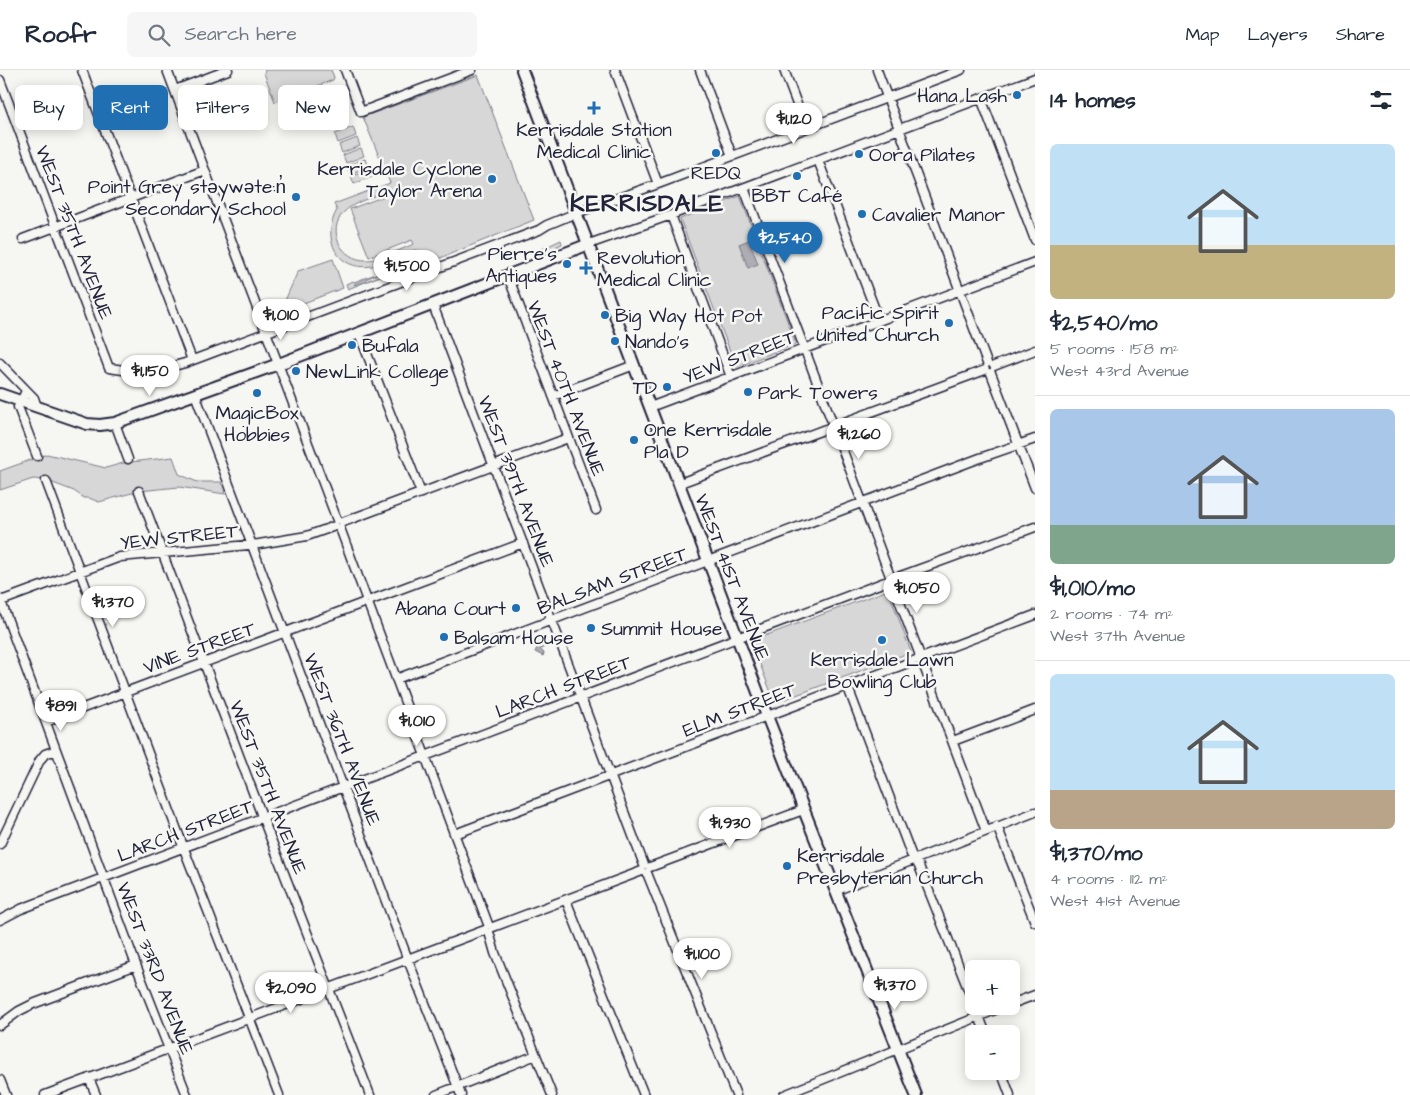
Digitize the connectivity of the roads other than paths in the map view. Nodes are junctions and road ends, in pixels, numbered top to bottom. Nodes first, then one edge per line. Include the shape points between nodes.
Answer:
1 (82, 70) edge
2 (168, 70) edge
3 (228, 70) edge
4 (344, 70) edge
5 (472, 70) edge
6 (522, 70) edge
7 (615, 70) edge
8 (700, 70) edge
9 (784, 70) edge
10 (877, 70) edge
11 (961, 70) edge
12 (1035, 78) edge
13 (0, 80) edge
14 (175, 90) junction
15 (888, 98) junction
16 (981, 98) junction
17 (806, 128) junction
18 (899, 129) junction
19 (732, 156) junction
20 (818, 160) junction
21 (205, 170) junction
22 (658, 184) junction
23 (744, 188) junction
24 (130, 198) junction
25 (576, 213) junction
26 (671, 215) junction
27 (56, 227) junction
28 (23, 240) dead end
29 (1035, 240) edge
30 (589, 244) junction
31 (1035, 262) edge
32 (508, 276) junction
33 (960, 291) junction
34 (433, 305) junction
35 (879, 320) junction
36 (266, 332) junction
37 (359, 333) junction
38 (805, 349) junction
39 (1035, 350) edge
40 (192, 360) junction
41 (0, 362) edge
42 (278, 364) junction
43 (634, 365) junction
44 (989, 368) junction
45 (731, 377) junction
46 (26, 390) junction
47 (0, 394) edge
48 (195, 394) junction
49 (553, 396) junction
50 (21, 402) junction
51 (37, 407) junction
52 (650, 407) junction
53 (115, 423) junction
54 (834, 426) junction
55 (568, 438) junction
56 (1035, 439) edge
57 (1019, 445) junction
58 (37, 456) dead end
59 (128, 460) dead end
60 (494, 466) junction
61 (46, 481) dead end
62 (680, 484) junction
63 (1035, 488) edge
64 (139, 491) dead end
65 (421, 493) junction
66 (864, 502) junction
67 (596, 510) dead end
68 (339, 524) junction
69 (1035, 527) edge
70 (524, 543) junction
71 (253, 545) junction
72 (163, 553) junction
73 (708, 561) junction
74 (80, 572) junction
75 (892, 579) junction
76 (0, 600) edge
77 (367, 602) junction
78 (1035, 615) edge
79 (552, 620) junction
80 (286, 632) junction
81 (738, 638) junction
82 (922, 656) junction
83 (204, 663) junction
84 (396, 679) junction
85 (847, 686) junction
86 (125, 692) junction
87 (582, 697) junction
88 (1035, 710) edge
89 (766, 716) junction
90 (46, 722) junction
91 (954, 741) junction
92 (56, 750) junction
93 (426, 756) junction
94 (611, 775) junction
95 (344, 787) junction
96 (803, 810) junction
97 (1035, 812) edge
98 (262, 818) junction
99 (997, 826) junction
100 (986, 831) junction
101 (455, 834) junction
102 (0, 844) edge
103 (184, 848) junction
104 (915, 860) junction
105 (646, 869) junction
106 (104, 878) junction
107 (835, 891) junction
108 (566, 900) junction
109 (0, 920) edge
110 (1035, 922) edge
111 (489, 928) junction
112 (408, 959) junction
113 (136, 966) junction
114 (965, 982) edge
115 (328, 989) junction
116 (1035, 994) edge
117 (1020, 1000) edge
118 (984, 1015) edge
119 (979, 1017) junction
120 (248, 1018) junction
121 (0, 1025) edge
122 (982, 1025) edge
123 (169, 1049) junction
124 (897, 1050) junction
125 (536, 1055) junction
126 (89, 1078) junction
127 (0, 1080) edge
128 (1004, 1080) edge
129 (458, 1087) junction
130 (6, 1095) edge
131 (45, 1095) edge
132 (96, 1095) edge
133 (187, 1095) edge
134 (279, 1095) edge
135 (370, 1095) edge
136 (436, 1095) edge
137 (461, 1095) edge
138 (552, 1095) edge
139 (644, 1095) edge
140 (736, 1095) edge
141 (784, 1095) edge
142 (916, 1095) edge
143 (1010, 1095) edge

1 - 24 street
2 - 14 street
3 - 14 street
4 - 5 street via 361,112
6 - 25 main road, WEST 41ST AVENUE
7 - 22 street
8 - 19 street
9 - 17 street
10 - 15 street
11 - 15 street
12 - 16 street
13 - 27 street, WEST 35TH AVENUE
14 - 21 street
15 - 17 street
15 - 18 street
16 - 18 street
16 - 29 street
17 - 19 street
18 - 20 street
18 - 33 street
19 - 22 street
20 - 23 street
20 - 35 street
21 - 24 street
21 - 36 street
22 - 25 street
23 - 26 street
23 - 38 street
24 - 27 street
24 - 40 street
25 - 30 main road, WEST 41ST AVENUE
25 - 36 street via 539,230
26 - 30 street
26 - 45 street
27 - 28 street
27 - 40 street, WEST 35TH AVENUE via 109,368 128,372 153,371
30 - 32 main road
30 - 43 main road, WEST 41ST AVENUE
31 - 33 street, YEW STREET
32 - 34 main road
32 - 49 street, WEST 40TH AVENUE
33 - 35 street, YEW STREET
33 - 44 street
34 - 37 main road
34 - 60 street, WEST 39TH AVENUE
35 - 38 street, YEW STREET
36 - 40 street
36 - 42 street
37 - 42 main road
37 - 65 street
38 - 45 street, YEW STREET
38 - 54 street
39 - 44 street
41 - 46 street
42 - 48 main road
42 - 68 street
43 - 49 street
43 - 52 main road, WEST 41ST AVENUE
44 - 54 street
44 - 57 street
45 - 52 street, YEW STREET
46 - 50 street
46 - 51 street
47 - 50 main road
48 - 53 main road
48 - 71 street, WEST 36TH AVENUE
49 - 55 street, WEST 40TH AVENUE
50 - 51 main road
50 - 58 street via 18,408
51 - 53 main road via 87,424
52 - 62 main road, WEST 41ST AVENUE
53 - 59 street
54 - 62 street
54 - 66 street
55 - 60 street, YEW STREET
55 - 67 street, WEST 40TH AVENUE
56 - 57 street, BALSAM STREET
57 - 63 street
57 - 66 street, BALSAM STREET
60 - 65 street, YEW STREET
60 - 70 street, WEST 39TH AVENUE
61 - 74 street
62 - 73 main road, WEST 41ST AVENUE
64 - 72 street, WEST 35TH AVENUE
65 - 68 street, YEW STREET
66 - 73 street, BALSAM STREET
66 - 75 street
68 - 71 street, YEW STREET via 307,536
68 - 77 street
69 - 75 street, LARCH STREET
70 - 77 street, VINE STREET
70 - 79 street, WEST 39TH AVENUE
71 - 72 street, YEW STREET
71 - 80 street, WEST 36TH AVENUE
72 - 74 street, YEW STREET via 120,557
72 - 83 street, WEST 35TH AVENUE
73 - 79 street, BALSAM STREET
73 - 81 main road, WEST 41ST AVENUE
74 - 76 street, YEW STREET
74 - 86 street
75 - 81 street, LARCH STREET
75 - 82 street
76 - 90 street, WEST 33RD AVENUE
77 - 80 street, VINE STREET
77 - 84 street
78 - 82 street, ELM STREET
79 - 84 street, BALSAM STREET
79 - 87 street, WEST 39TH AVENUE
80 - 83 street, VINE STREET
80 - 95 street, WEST 36TH AVENUE
81 - 87 street, LARCH STREET
81 - 89 main road, WEST 41ST AVENUE
82 - 85 street, ELM STREET
82 - 91 street
83 - 86 street, VINE STREET
83 - 98 street, WEST 35TH AVENUE
84 - 93 street
85 - 89 street, ELM STREET
85 - 104 street
86 - 90 street, VINE STREET
86 - 103 street
87 - 93 street, LARCH STREET
87 - 94 street, WEST 39TH AVENUE
88 - 91 street
89 - 94 street, ELM STREET
89 - 96 main road, WEST 41ST AVENUE
90 - 92 street, WEST 33RD AVENUE
91 - 100 street
92 - 102 street via 40,760
92 - 106 street, WEST 33RD AVENUE
93 - 95 street, LARCH STREET
93 - 101 street
94 - 101 street, ELM STREET
94 - 105 street, WEST 39TH AVENUE
95 - 98 street, LARCH STREET
95 - 112 street, WEST 36TH AVENUE
96 - 105 street
96 - 107 main road, WEST 41ST AVENUE
97 - 99 street
98 - 103 street, LARCH STREET
98 - 115 street, WEST 35TH AVENUE
99 - 100 street
99 - 110 street
100 - 104 street
101 - 111 street
103 - 106 street, LARCH STREET
103 - 120 street
104 - 107 street
104 - 114 street
105 - 108 street
105 - 140 street, WEST 39TH AVENUE
106 - 109 street, LARCH STREET
106 - 113 street, WEST 33RD AVENUE
107 - 124 main road, WEST 41ST AVENUE
108 - 111 street
108 - 139 street
111 - 112 street
111 - 125 street via 495,953
112 - 115 street
112 - 129 street, WEST 36TH AVENUE
113 - 121 street via 33,1004
113 - 123 street, WEST 33RD AVENUE
115 - 120 street
115 - 135 street, WEST 35TH AVENUE
116 - 117 street
118 - 119 street
119 - 122 street
119 - 124 street
120 - 123 street
120 - 134 street
123 - 126 street
123 - 133 street, WEST 33RD AVENUE
124 - 141 street
124 - 142 main road, WEST 41ST AVENUE
125 - 129 street
125 - 138 street
126 - 131 street
126 - 132 street
127 - 130 street
128 - 143 street
129 - 136 street
129 - 137 street, WEST 36TH AVENUE

